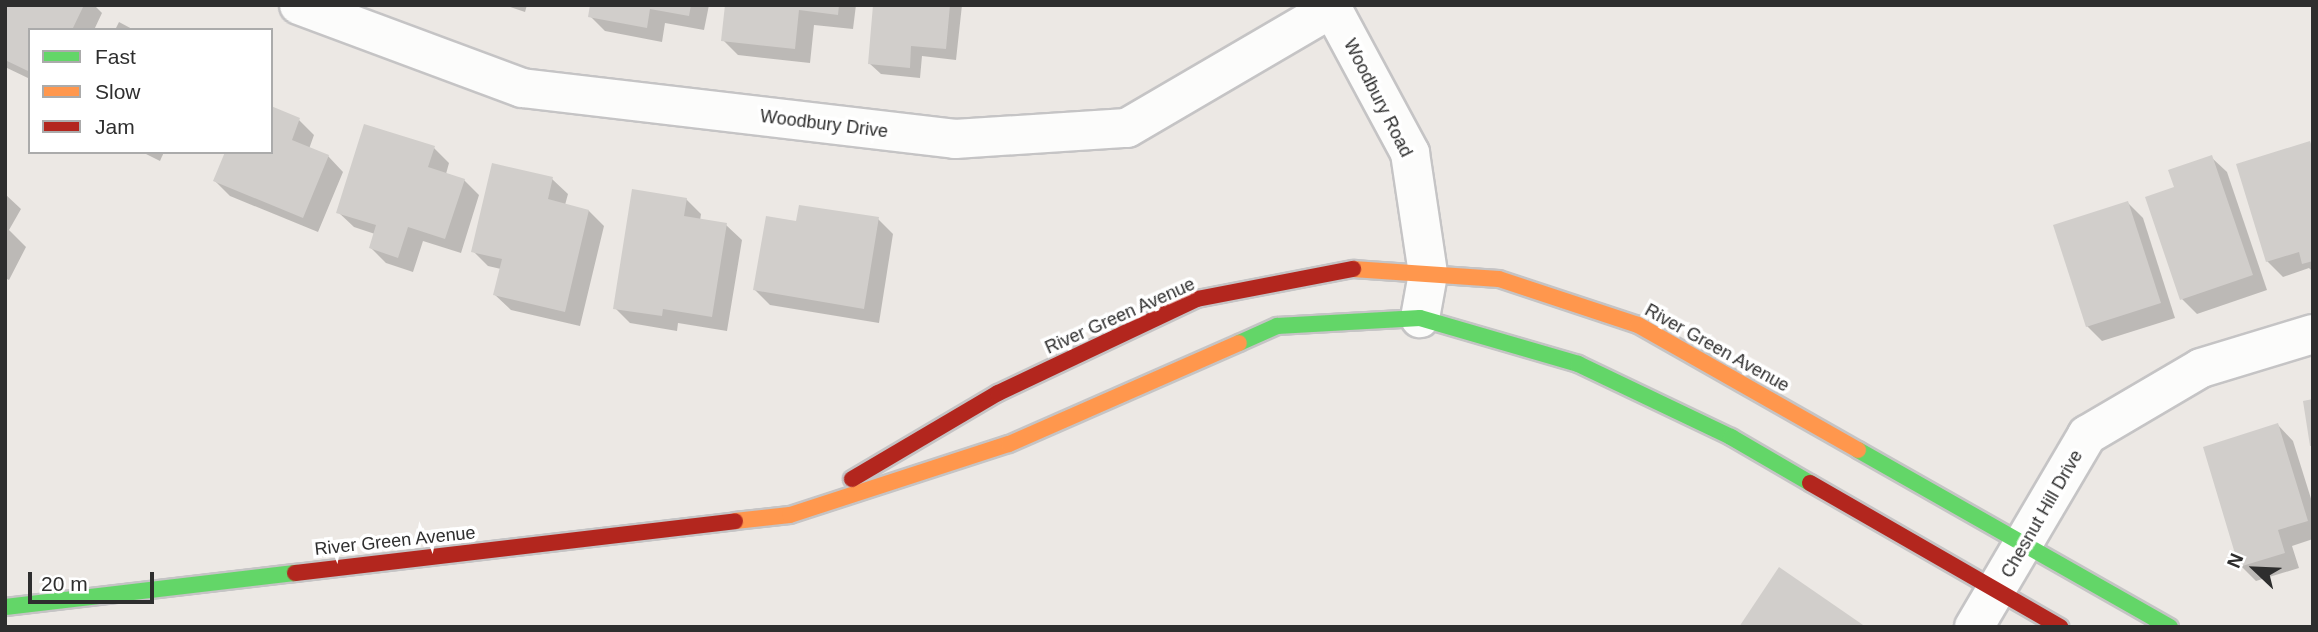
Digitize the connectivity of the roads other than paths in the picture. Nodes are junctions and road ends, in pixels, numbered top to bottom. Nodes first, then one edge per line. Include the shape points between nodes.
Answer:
1 (299, 5) edge
2 (1333, 7) edge
3 (1428, 274) junction
4 (1420, 318) junction
5 (2313, 334) edge
6 (790, 515) junction
7 (2025, 545) junction
8 (1997, 590) junction
9 (5, 607) edge
10 (1975, 627) edge
11 (2060, 627) edge
12 (2170, 627) edge

1 - 2 street, Woodbury Drive via 523,88 955,139 1127,128
2 - 3 street, Woodbury Road via 1410,153
3 - 4 street, Woodbury Road
3 - 6 street, River Green Avenue via 1353,269 1197,299 998,393
3 - 7 street, River Green Avenue via 1499,279 1639,324
4 - 6 street, River Green Avenue via 1277,326 1009,444
4 - 8 street, River Green Avenue via 1578,364 1731,437
5 - 7 street, Chesnut Hill Drive via 2201,368 2087,435
6 - 9 street, River Green Avenue
7 - 8 street, Chesnut Hill Drive
7 - 12 street, River Green Avenue
8 - 10 street, Chesnut Hill Drive
8 - 11 street, River Green Avenue

